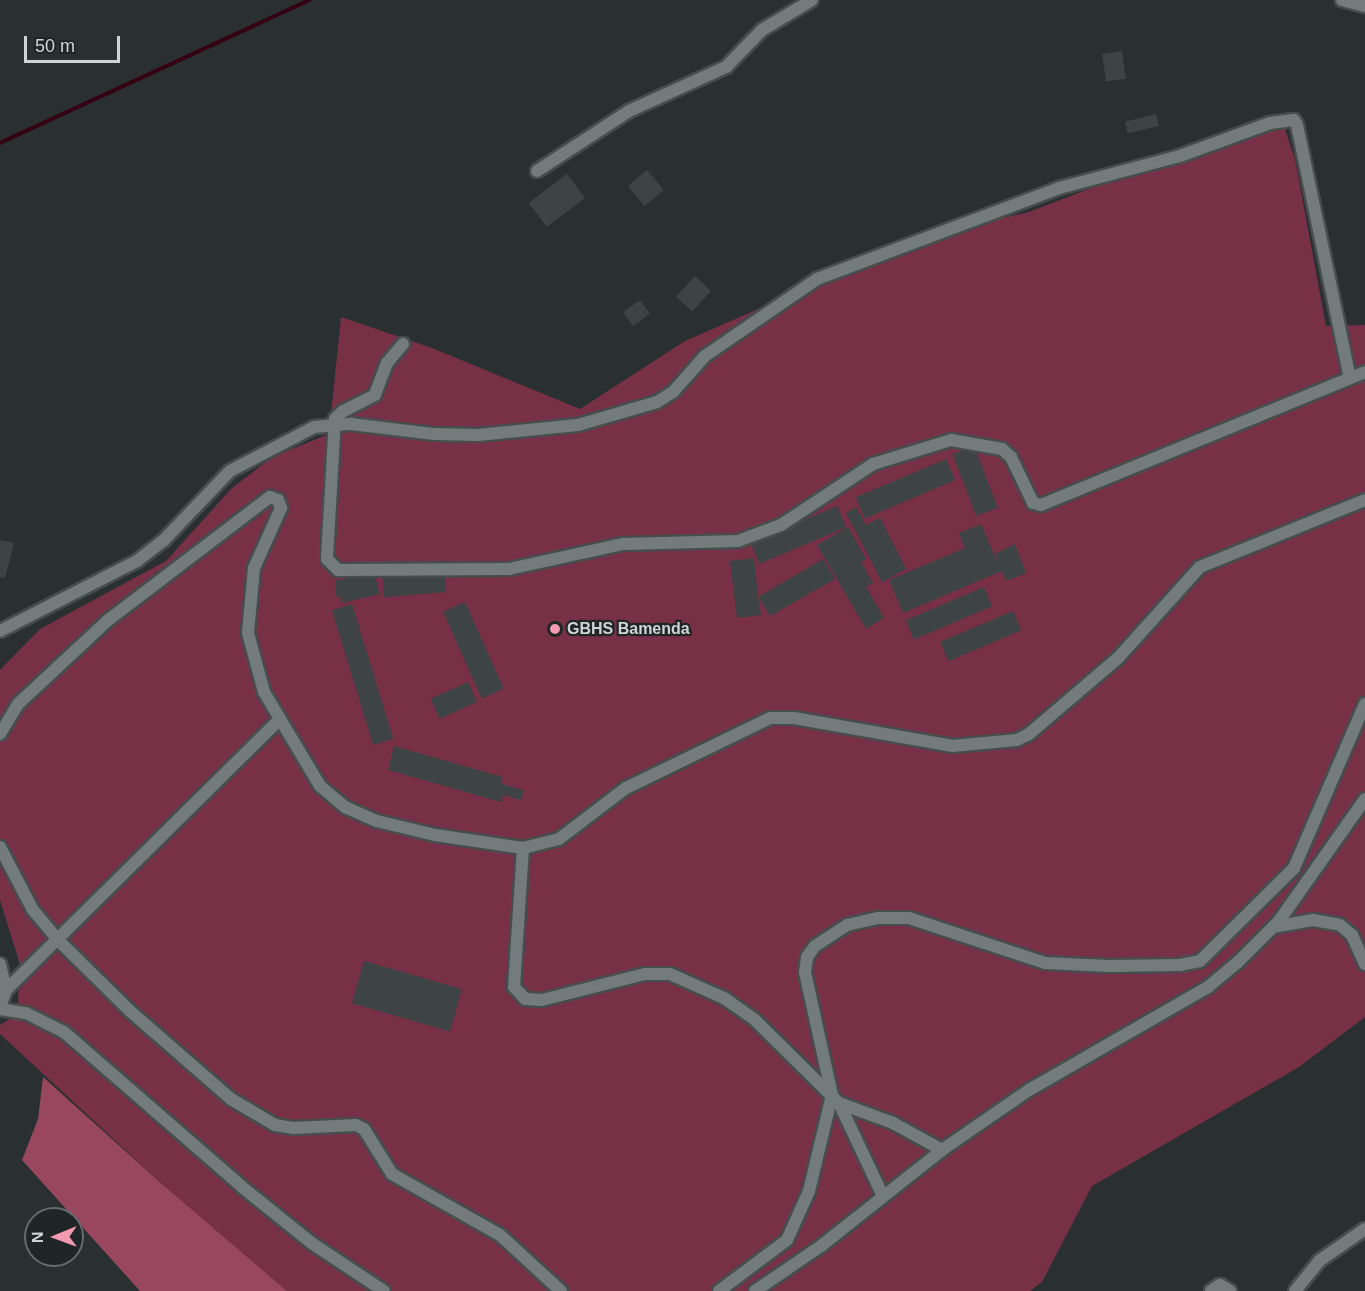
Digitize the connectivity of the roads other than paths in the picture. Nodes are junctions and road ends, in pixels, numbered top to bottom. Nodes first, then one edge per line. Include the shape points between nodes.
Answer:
1 (812, 0) edge
2 (1342, 0) edge
3 (1365, 6) edge
4 (537, 171) dead end
5 (403, 344) dead end
6 (1365, 372) edge
7 (1350, 378) junction
8 (335, 423) junction
9 (1365, 500) edge
10 (0, 632) edge
11 (1365, 704) edge
12 (279, 720) junction
13 (0, 734) edge
14 (1365, 799) edge
15 (0, 847) edge
16 (523, 848) junction
17 (1273, 927) junction
18 (59, 941) junction
19 (0, 964) edge
20 (1365, 964) edge
21 (6, 990) junction
22 (0, 1008) edge
23 (835, 1099) junction
24 (942, 1150) junction
25 (882, 1194) junction
26 (1365, 1229) edge
27 (384, 1291) edge
28 (561, 1291) edge
29 (719, 1291) edge
30 (755, 1291) edge
31 (1211, 1291) edge
32 (1230, 1291) edge
33 (1295, 1291) edge

1 - 4 street via 762,30 726,67 629,111
2 - 3 street
5 - 8 street via 387,363 375,395 343,411
6 - 7 street
7 - 8 street via 1041,505 1033,503 1011,457 1002,449 951,440 873,464 760,536 738,541 623,544 509,569 338,570 329,565
7 - 8 street via 1297,125 1289,120 1248,130 1142,168 1059,188 837,270 808,284 718,347 673,392 657,402 578,425 478,435
8 - 10 street via 314,427 251,457 217,482 149,553
9 - 16 street via 1200,567 1118,658 1017,740 952,746 794,718 770,718 676,766 647,776 559,839
11 - 23 street via 1294,868 1200,961 1133,966 1045,963 909,918 878,918 847,925 815,946 807,957 805,972
12 - 13 street via 264,692 248,633 254,568 281,508 278,500 270,496 107,621 18,704
12 - 16 street via 320,786 345,807 377,821 435,835
12 - 18 street
14 - 17 street
15 - 18 street via 33,910
16 - 23 street via 514,987 525,999 542,1000 645,974 669,974 724,998 755,1020
17 - 20 street via 1313,920 1340,925 1356,941
17 - 24 street via 1208,987 1029,1090
18 - 21 street
18 - 28 street via 130,1011 253,1115 293,1128 356,1125 364,1129 392,1174 500,1235
19 - 21 street
21 - 22 street
22 - 27 street via 26,1013 64,1032 242,1187 322,1250
23 - 24 street via 893,1123
23 - 25 street
23 - 29 street via 798,1222 787,1240 766,1259
24 - 25 street
25 - 30 street via 821,1246
26 - 33 street via 1319,1261
31 - 32 street via 1220,1286

